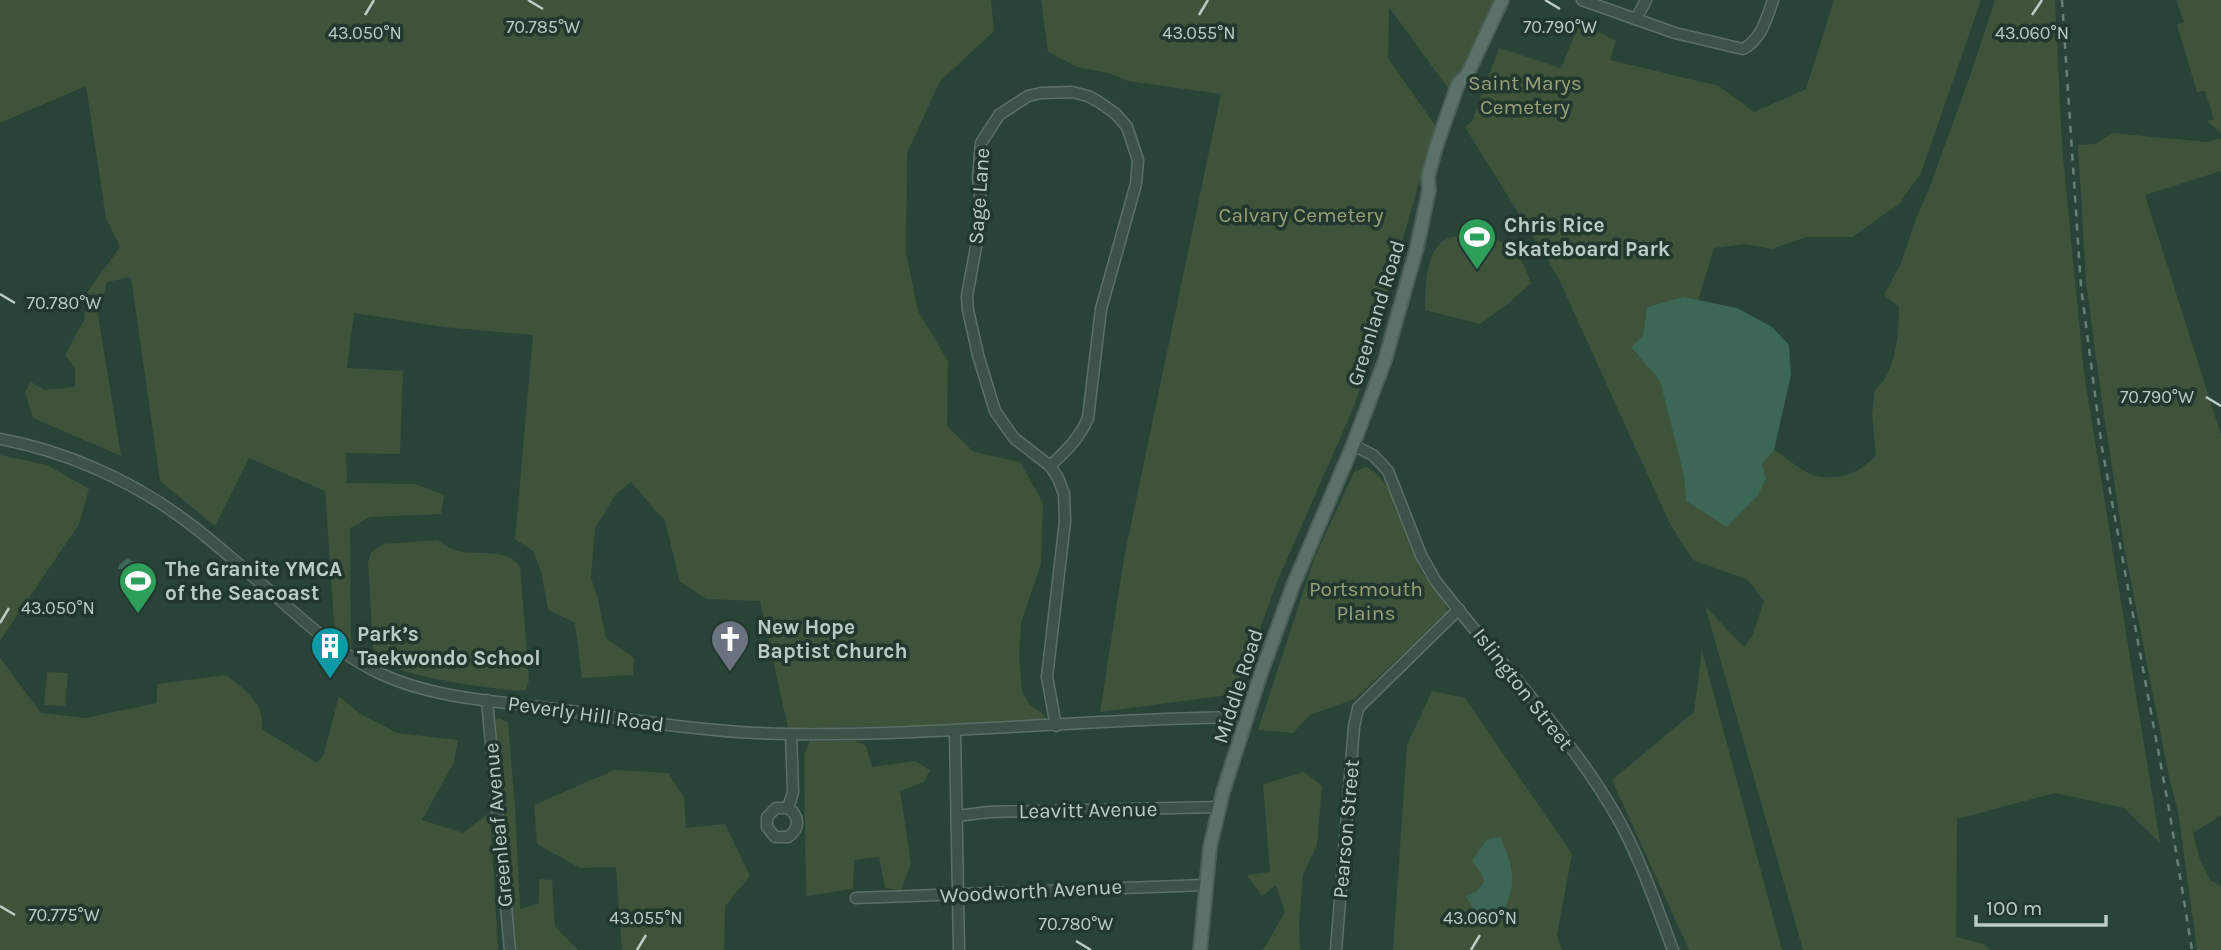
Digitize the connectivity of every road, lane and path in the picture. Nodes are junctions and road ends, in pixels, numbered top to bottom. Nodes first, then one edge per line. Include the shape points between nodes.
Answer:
1 (1502, 0) edge
2 (1582, 0) edge
3 (1646, 0) edge
4 (1773, 0) edge
5 (1636, 19) junction
6 (1, 438) edge
7 (1353, 444) junction
8 (1050, 466) junction
9 (1459, 609) junction
10 (487, 700) junction
11 (1247, 718) junction
12 (1056, 726) junction
13 (955, 731) junction
14 (791, 734) junction
15 (1219, 807) junction
16 (788, 808) dead end
17 (957, 816) junction
18 (1205, 885) junction
19 (960, 894) junction
20 (856, 898) dead end
21 (510, 950) edge
22 (959, 950) edge
23 (1200, 950) edge
24 (1336, 950) edge
25 (1673, 950) edge

1 - 7 main road, Greenland Road via 1458,84 1396,326
2 - 5 street
3 - 5 street
4 - 5 street via 1753,44 1743,49
6 - 10 street, Peverly Hill Road via 70,458 152,498 204,534 346,655 381,674 430,690
7 - 9 street, Islington Street via 1384,465 1427,567
7 - 11 main road, Middle Road via 1292,588
8 - 8 street, Sage Lane via 1014,438 995,411 967,296 982,214 978,179 981,143 999,115 1013,104 1041,93 1072,92 1088,96 1116,114 1127,127 1138,160 1136,184 1101,309 1088,418 1074,444
8 - 12 street via 1065,506 1047,677
9 - 24 street, Pearson Street via 1358,708
9 - 25 street, Islington Street via 1567,742 1603,795 1642,866
10 - 14 street, Peverly Hill Road via 690,727
10 - 21 street, Greenleaf Avenue
11 - 12 street, Peverly Hill Road
11 - 15 main road, Middle Road
12 - 13 street, Peverly Hill Road
13 - 14 street, Peverly Hill Road
13 - 17 street
14 - 16 street via 793,792
15 - 17 street, Leavitt Avenue
15 - 18 main road, Middle Road
17 - 19 street
18 - 19 street, Woodworth Avenue
18 - 23 main road, Middle Road
19 - 20 street, Woodworth Avenue
19 - 22 street

